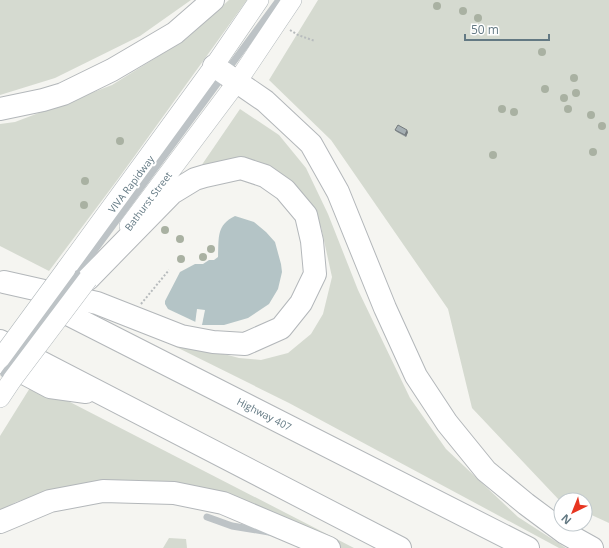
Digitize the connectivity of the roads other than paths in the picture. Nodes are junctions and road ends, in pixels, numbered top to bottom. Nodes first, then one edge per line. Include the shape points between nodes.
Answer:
1 (213, 0) edge
2 (259, 0) edge
3 (278, 0) edge
4 (292, 0) edge
5 (225, 74) junction
6 (0, 109) edge
7 (77, 274) junction
8 (2, 281) edge
9 (0, 341) edge
10 (3, 371) edge
11 (104, 395) junction
12 (0, 398) edge
13 (207, 517) dead end
14 (0, 522) edge
15 (303, 537) junction
16 (329, 548) edge
17 (400, 548) edge
18 (528, 548) edge
19 (592, 548) edge

1 - 6 highway via 175,33 112,70 63,94
2 - 5 main road, Bathurst Street
3 - 5 lane
4 - 5 main road, Bathurst Street via 277,23
5 - 7 main road, Bathurst Street
5 - 7 main road, Bathurst Street via 121,237
5 - 19 highway via 265,101 311,144 338,192 385,308 416,376 447,423 486,471 526,504
7 - 8 highway via 172,193 205,176 241,168 265,176 285,190 306,215 312,241 314,274 301,303 281,328 245,344 181,336 97,303
7 - 10 main road, Bathurst Street, bridge
8 - 18 highway, Highway 407
9 - 11 highway
10 - 11 highway via 50,387
10 - 12 main road, Bathurst Street
11 - 17 highway
13 - 15 lane via 232,526
14 - 15 highway via 50,502 103,491 174,492 224,503
15 - 16 highway

